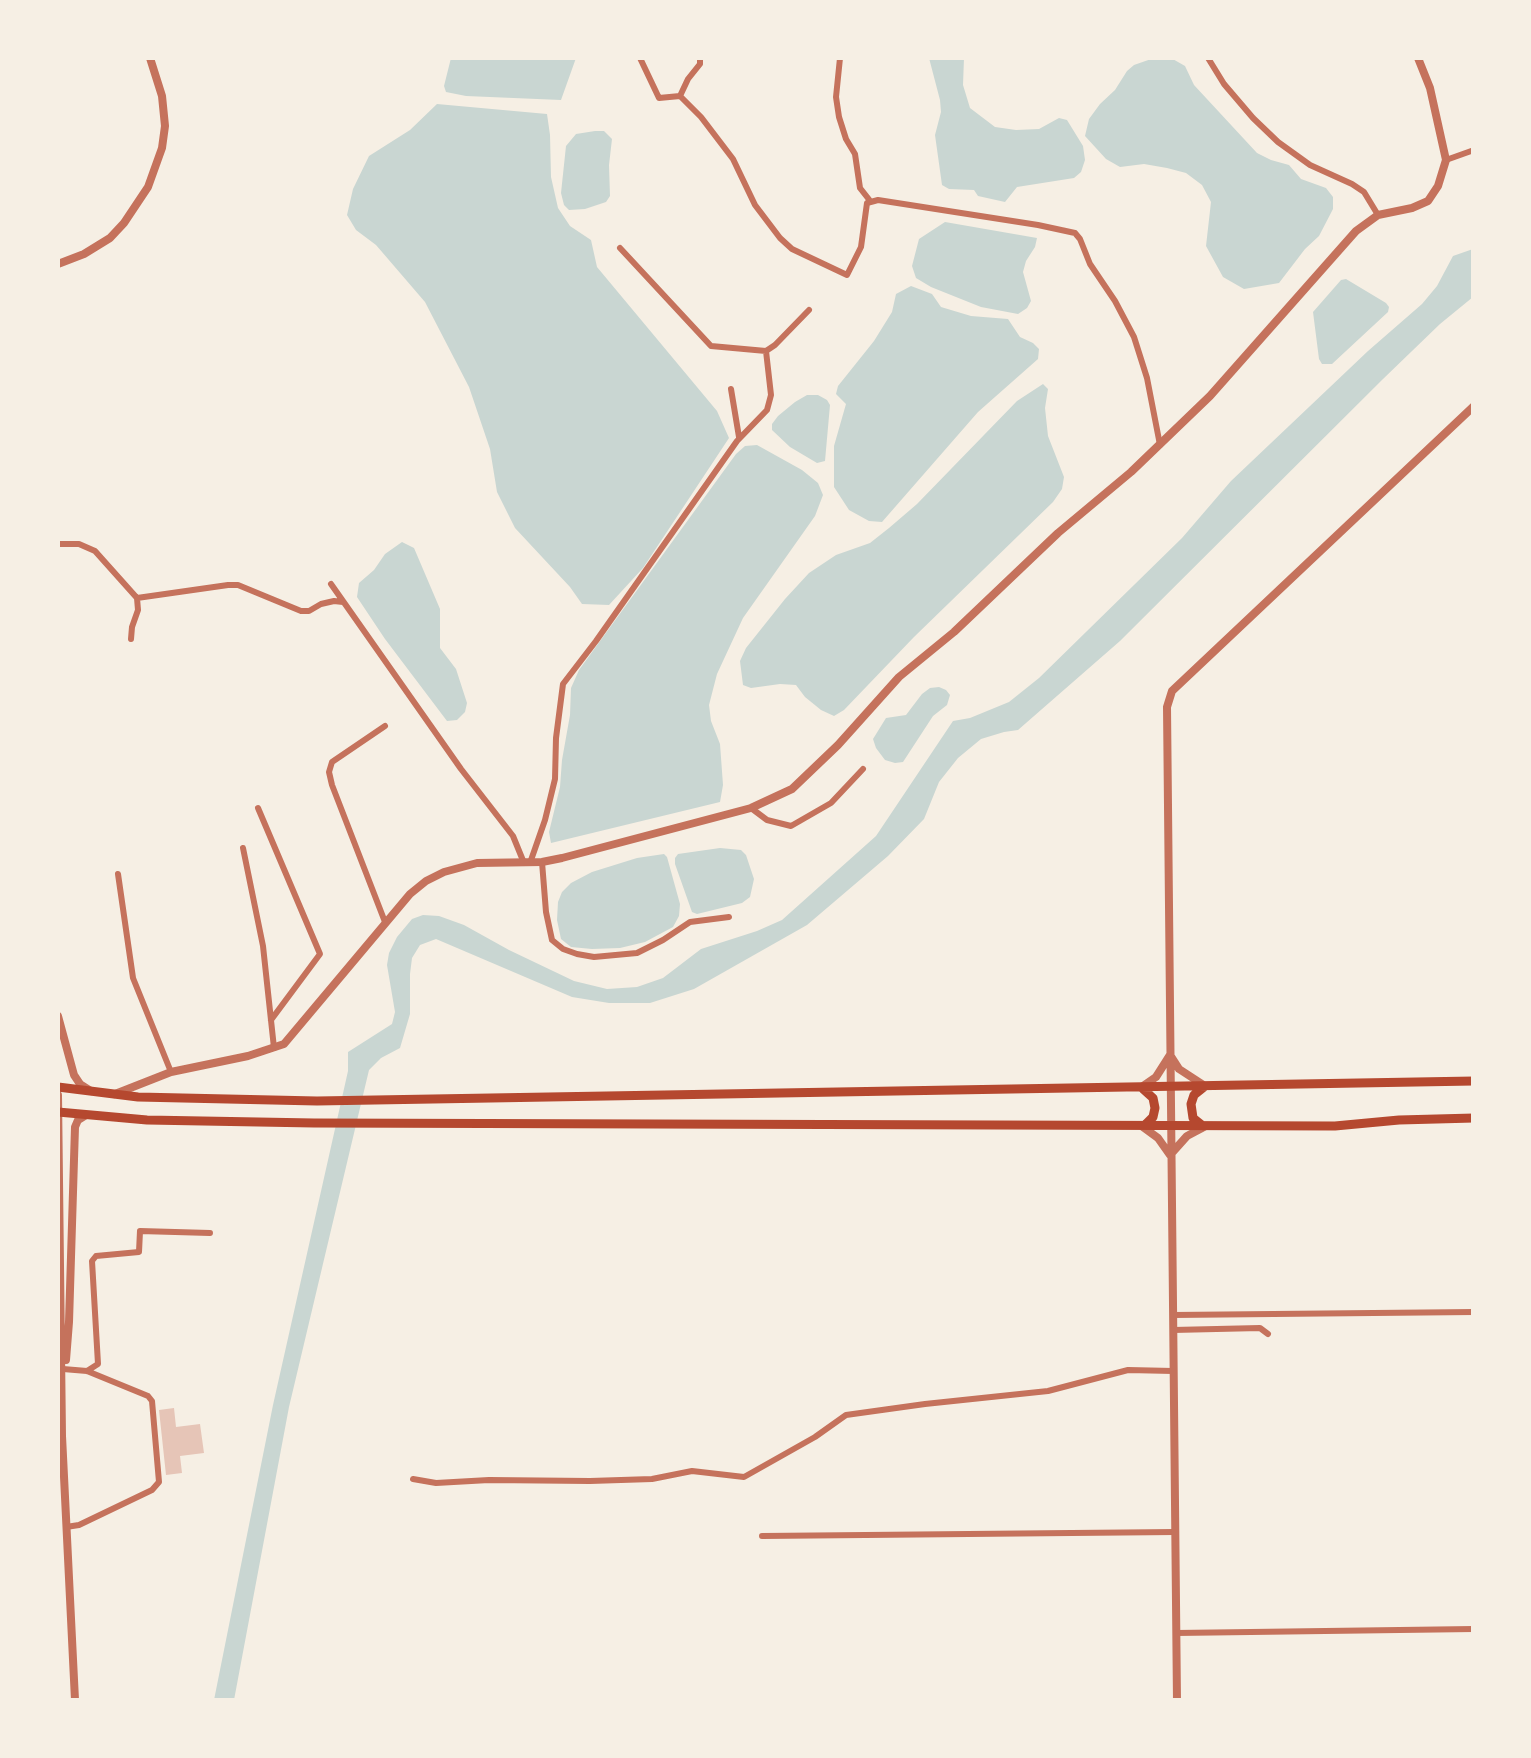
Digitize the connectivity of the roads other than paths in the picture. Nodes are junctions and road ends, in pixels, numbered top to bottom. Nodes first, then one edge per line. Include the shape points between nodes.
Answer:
1 (150, 58) edge
2 (640, 58) edge
3 (700, 58) edge
4 (840, 58) edge
5 (1208, 58) edge
6 (1418, 58) edge
7 (680, 96) junction
8 (1474, 150) edge
9 (1446, 160) junction
10 (871, 202) junction
11 (1378, 215) junction
12 (620, 248) dead end
13 (58, 264) edge
14 (809, 310) dead end
15 (766, 351) junction
16 (731, 390) dead end
17 (1474, 406) edge
18 (740, 439) junction
19 (1160, 445) junction
20 (58, 544) edge
21 (331, 584) dead end
22 (136, 598) junction
23 (344, 602) junction
24 (131, 639) dead end
25 (384, 726) dead end
26 (864, 769) dead end
27 (258, 808) dead end
28 (751, 808) junction
29 (243, 848) dead end
30 (542, 862) junction
31 (527, 863) junction
32 (118, 874) dead end
33 (729, 917) dead end
34 (386, 922) junction
35 (58, 1016) edge
36 (272, 1020) junction
37 (274, 1048) junction
38 (1170, 1056) junction
39 (172, 1072) junction
40 (1474, 1080) edge
41 (1206, 1086) junction
42 (1170, 1087) junction
43 (1140, 1088) junction
44 (58, 1091) edge
45 (96, 1092) junction
46 (114, 1094) junction
47 (58, 1112) edge
48 (94, 1115) junction
49 (1474, 1118) edge
50 (1143, 1126) junction
51 (1170, 1127) junction
52 (1204, 1127) junction
53 (1170, 1155) junction
54 (210, 1233) dead end
55 (59, 1291) edge
56 (1474, 1312) edge
57 (1173, 1315) junction
58 (1173, 1330) junction
59 (1268, 1334) dead end
60 (60, 1365) edge
61 (87, 1371) junction
62 (1173, 1371) junction
63 (412, 1479) dead end
64 (65, 1527) junction
65 (1175, 1532) junction
66 (762, 1536) dead end
67 (1474, 1629) edge
68 (1176, 1633) junction
69 (74, 1700) edge
70 (1176, 1700) edge

1 - 13 street via 166,126 148,186 110,238
2 - 7 street via 658,98
3 - 7 street
4 - 10 street via 838,117 855,154 860,188
5 - 11 street via 1278,142 1364,192
6 - 9 street
7 - 10 street via 733,159 755,205 792,249 846,276 861,248
8 - 9 street
9 - 11 street via 1428,201
10 - 19 street via 1075,233 1134,337
11 - 19 street
12 - 15 street via 711,346
14 - 15 street
15 - 18 street via 767,410
16 - 18 street
17 - 38 street via 1172,691
18 - 31 street via 563,684 555,779
19 - 28 street via 899,677 792,789
20 - 22 street via 96,551
21 - 23 street
22 - 23 street via 228,584 301,611
22 - 24 street
23 - 31 street
25 - 34 street via 332,762 329,772
26 - 28 street via 831,803 790,826
27 - 36 street via 320,954
28 - 30 street
29 - 36 street
30 - 31 street
30 - 33 street via 552,940 577,954 637,953 690,922
31 - 34 street via 477,863 444,872 410,894
32 - 39 street via 134,978
34 - 37 street
35 - 45 street via 74,1075
36 - 37 street
37 - 39 street
38 - 41 street
38 - 42 street
38 - 43 street
39 - 46 street
40 - 41 main road
41 - 42 main road
41 - 52 main road via 1191,1104
42 - 43 main road
42 - 51 street
43 - 46 main road via 317,1101
43 - 50 main road via 1155,1108
44 - 45 main road
44 - 55 street
45 - 46 main road
47 - 48 main road
48 - 50 main road via 314,1123
48 - 60 street via 74,1128 69,1322
49 - 52 main road
50 - 51 main road
50 - 53 street
51 - 52 main road
51 - 53 street
52 - 53 street
53 - 57 street
54 - 61 street via 140,1231 138,1252 92,1260 98,1364
55 - 60 street
56 - 57 street
57 - 58 street
58 - 59 street via 1260,1328
58 - 62 street
60 - 61 street
60 - 64 street
61 - 64 street via 152,1402 159,1482
62 - 63 street via 1128,1370 1048,1391 846,1415 744,1478 692,1472 590,1482
62 - 65 street
64 - 69 street
65 - 66 street
65 - 68 street
67 - 68 street
68 - 70 street

